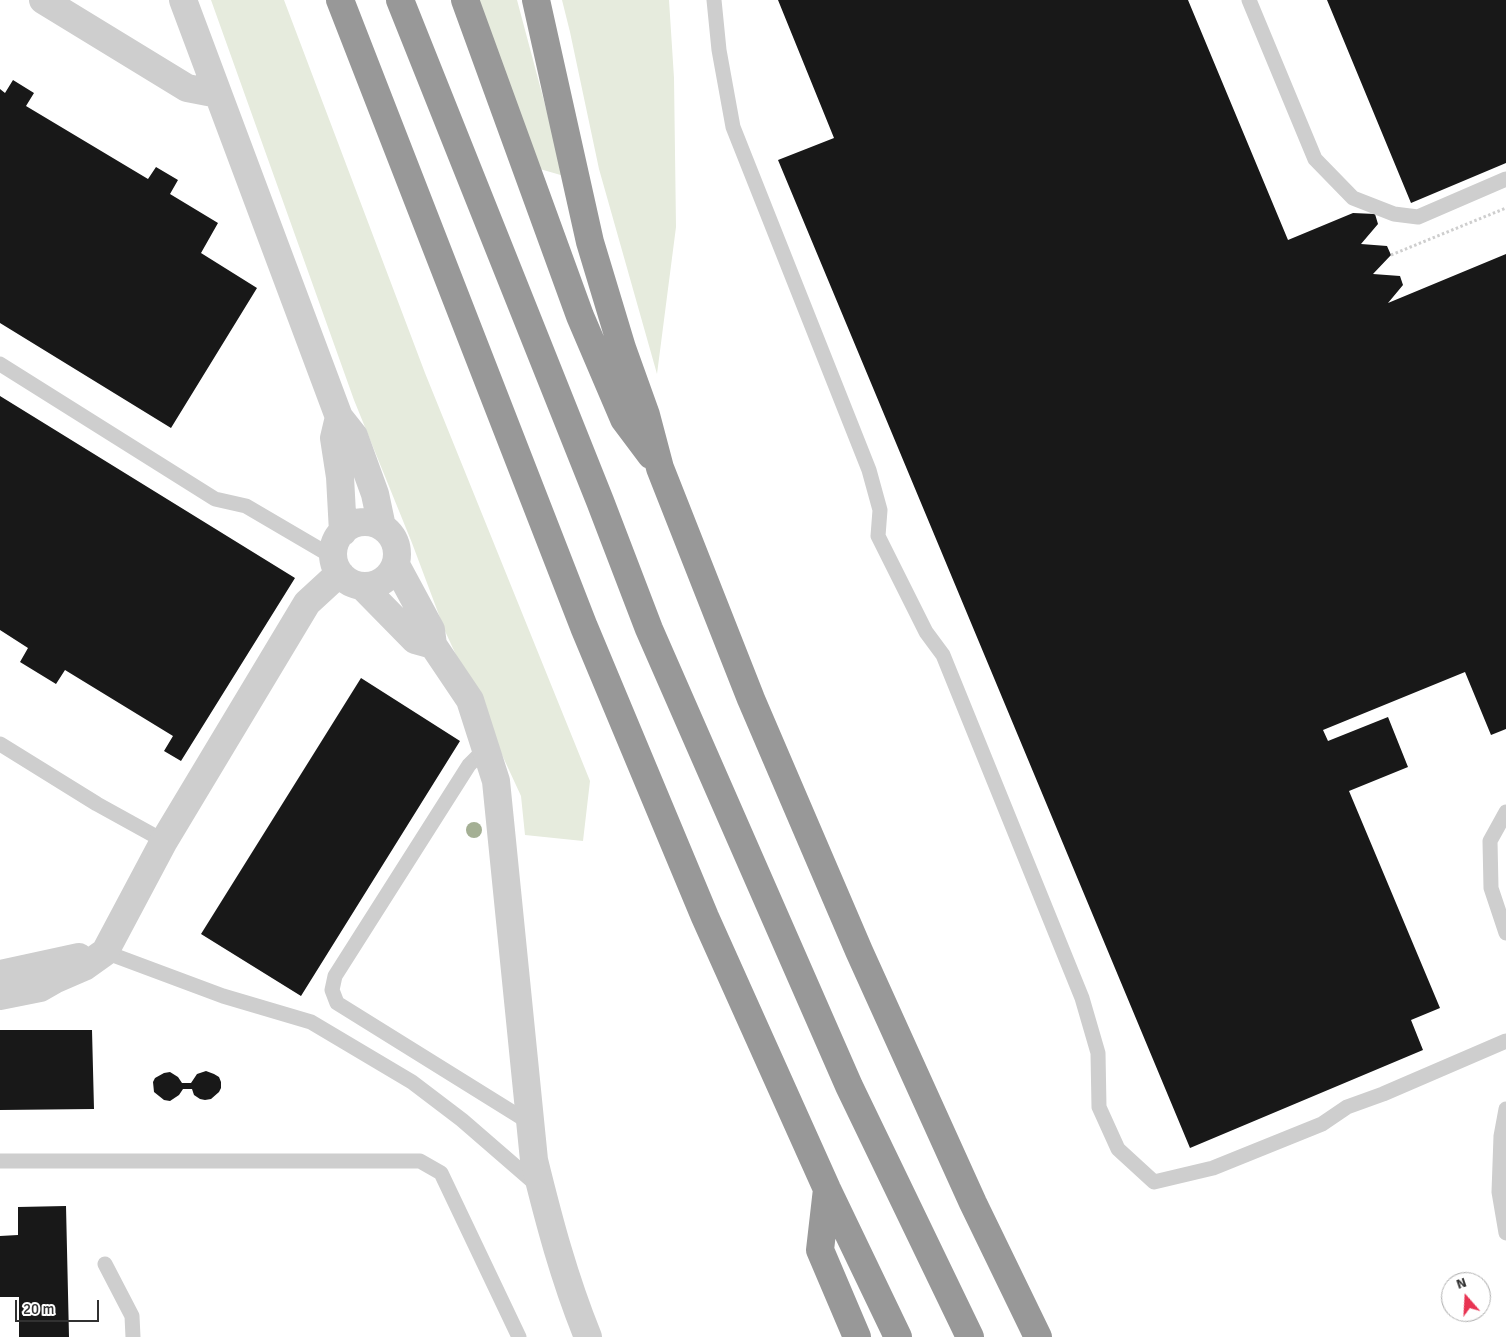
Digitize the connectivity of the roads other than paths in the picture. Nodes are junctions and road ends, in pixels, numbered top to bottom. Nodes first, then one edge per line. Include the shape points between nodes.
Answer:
1 (43, 0) edge
2 (183, 0) edge
3 (340, 0) edge
4 (400, 0) edge
5 (465, 0) edge
6 (536, 0) edge
7 (714, 0) edge
8 (1249, 0) edge
9 (218, 94) junction
10 (1506, 179) edge
11 (0, 364) edge
12 (339, 417) junction
13 (660, 468) junction
14 (382, 527) junction
15 (343, 532) junction
16 (396, 565) junction
17 (345, 573) junction
18 (433, 645) junction
19 (0, 744) edge
20 (486, 751) junction
21 (1506, 812) edge
22 (164, 841) junction
23 (1506, 933) edge
24 (105, 952) junction
25 (0, 974) edge
26 (0, 996) edge
27 (1506, 1041) edge
28 (1506, 1109) edge
29 (530, 1122) junction
30 (0, 1161) edge
31 (540, 1187) junction
32 (827, 1189) junction
33 (1506, 1232) edge
34 (105, 1264) dead end
35 (133, 1337) edge
36 (519, 1337) edge
37 (588, 1337) edge
38 (857, 1337) edge
39 (898, 1337) edge
40 (970, 1337) edge
41 (1038, 1337) edge

1 - 9 street via 187,88
2 - 9 street
3 - 32 highway via 584,627 705,917
4 - 40 highway via 649,629 849,1086
5 - 13 highway via 580,316 624,419
6 - 13 highway via 590,242
7 - 27 lane via 733,127 869,470 880,510 878,536 926,632 943,655 1082,998 1098,1053 1098,1107 1118,1149 1154,1182 1213,1168 1322,1124 1347,1107
8 - 10 lane via 1315,158 1353,198 1394,214 1418,217
9 - 12 street
11 - 17 lane via 215,499 246,506
12 - 14 street via 354,436 375,494
12 - 15 street via 334,438
13 - 41 highway via 751,699 859,951
14 - 15 street via 362,522
14 - 16 street via 396,544
15 - 17 street via 334,548
16 - 17 street via 382,581 372,585
16 - 18 street via 431,630
17 - 18 street via 415,640
17 - 22 street via 332,580 307,603
18 - 20 street via 470,700
19 - 22 lane
20 - 29 street via 496,781
20 - 29 lane via 469,764 335,976 332,990 337,1003
21 - 23 lane via 1490,841 1491,888
22 - 24 street
24 - 25 street
24 - 26 street via 84,968 40,988
24 - 31 lane via 224,996 311,1022 412,1082
28 - 33 lane via 1501,1136 1499,1192
29 - 31 street
30 - 36 lane via 420,1161 441,1173
31 - 37 street via 572,1296
32 - 38 highway via 820,1250
32 - 39 highway
34 - 35 lane via 132,1316

